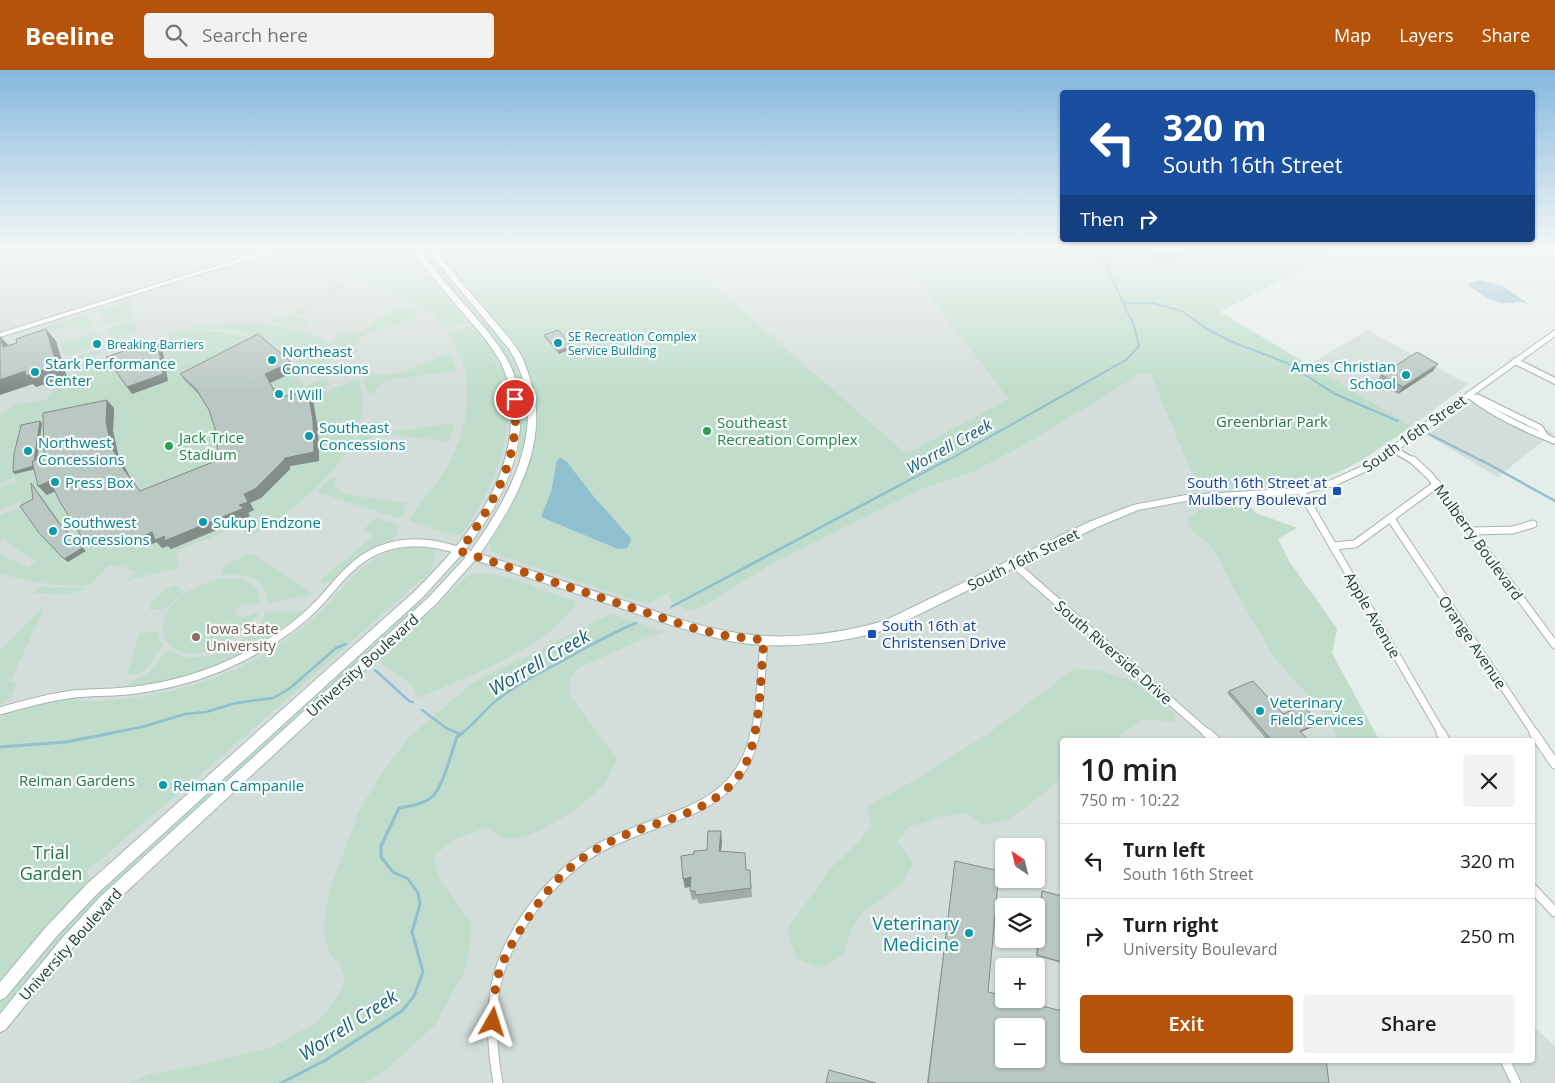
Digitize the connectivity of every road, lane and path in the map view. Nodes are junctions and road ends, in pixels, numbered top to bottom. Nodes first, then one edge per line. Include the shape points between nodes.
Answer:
1 (127, 295) edge
2 (452, 295) edge
3 (468, 295) edge
4 (1555, 332) edge
5 (0, 335) edge
6 (1515, 360) junction
7 (1555, 381) edge
8 (1469, 395) junction
9 (1555, 442) edge
10 (1393, 449) junction
11 (1437, 484) junction
12 (1301, 491) junction
13 (1391, 519) junction
14 (1533, 524) dead end
15 (1472, 531) junction
16 (1333, 546) junction
17 (460, 551) junction
18 (474, 556) junction
19 (1014, 564) junction
20 (764, 640) junction
21 (1554, 641) edge
22 (0, 710) edge
23 (1213, 738) edge
24 (1444, 738) edge
25 (1555, 764) edge
26 (1535, 891) edge
27 (1555, 912) edge
28 (0, 993) edge
29 (0, 1025) edge
30 (1506, 1063) edge
31 (498, 1083) edge
32 (1516, 1083) edge

1 - 5 street
2 - 17 main road, University Boulevard via 501,356 512,381 516,417 509,463 487,512
3 - 18 main road, University Boulevard via 513,349 526,378 532,415 530,441 518,484
4 - 6 main road, South 16th Street
6 - 7 street
6 - 8 main road, South 16th Street
8 - 9 street
8 - 10 main road, South 16th Street
10 - 11 street, Mulberry Boulevard via 1416,462
10 - 12 main road, South 16th Street via 1353,475
11 - 13 street
11 - 15 street, Mulberry Boulevard
12 - 16 street, Apple Avenue
12 - 19 main road, South 16th Street via 1186,498 1136,507
13 - 16 street via 1356,544
13 - 25 street, Orange Avenue
14 - 15 street via 1529,527
15 - 21 street, Mulberry Boulevard
16 - 24 street, Apple Avenue
17 - 18 main road, South 16th Street
17 - 22 street via 440,543 414,540 373,552 354,565 312,610 288,629 244,656 201,675 152,688 51,697
17 - 28 main road, University Boulevard via 419,594 92,889
18 - 20 main road, South 16th Street via 693,628
18 - 29 main road, University Boulevard via 433,600 106,900
19 - 20 main road, South 16th Street via 887,625 822,640
19 - 23 street, South Riverside Drive
20 - 31 street via 752,748 743,768 730,784 698,808 592,851 550,886 516,936 500,970 494,1007 492,1037
26 - 27 street
30 - 32 street

